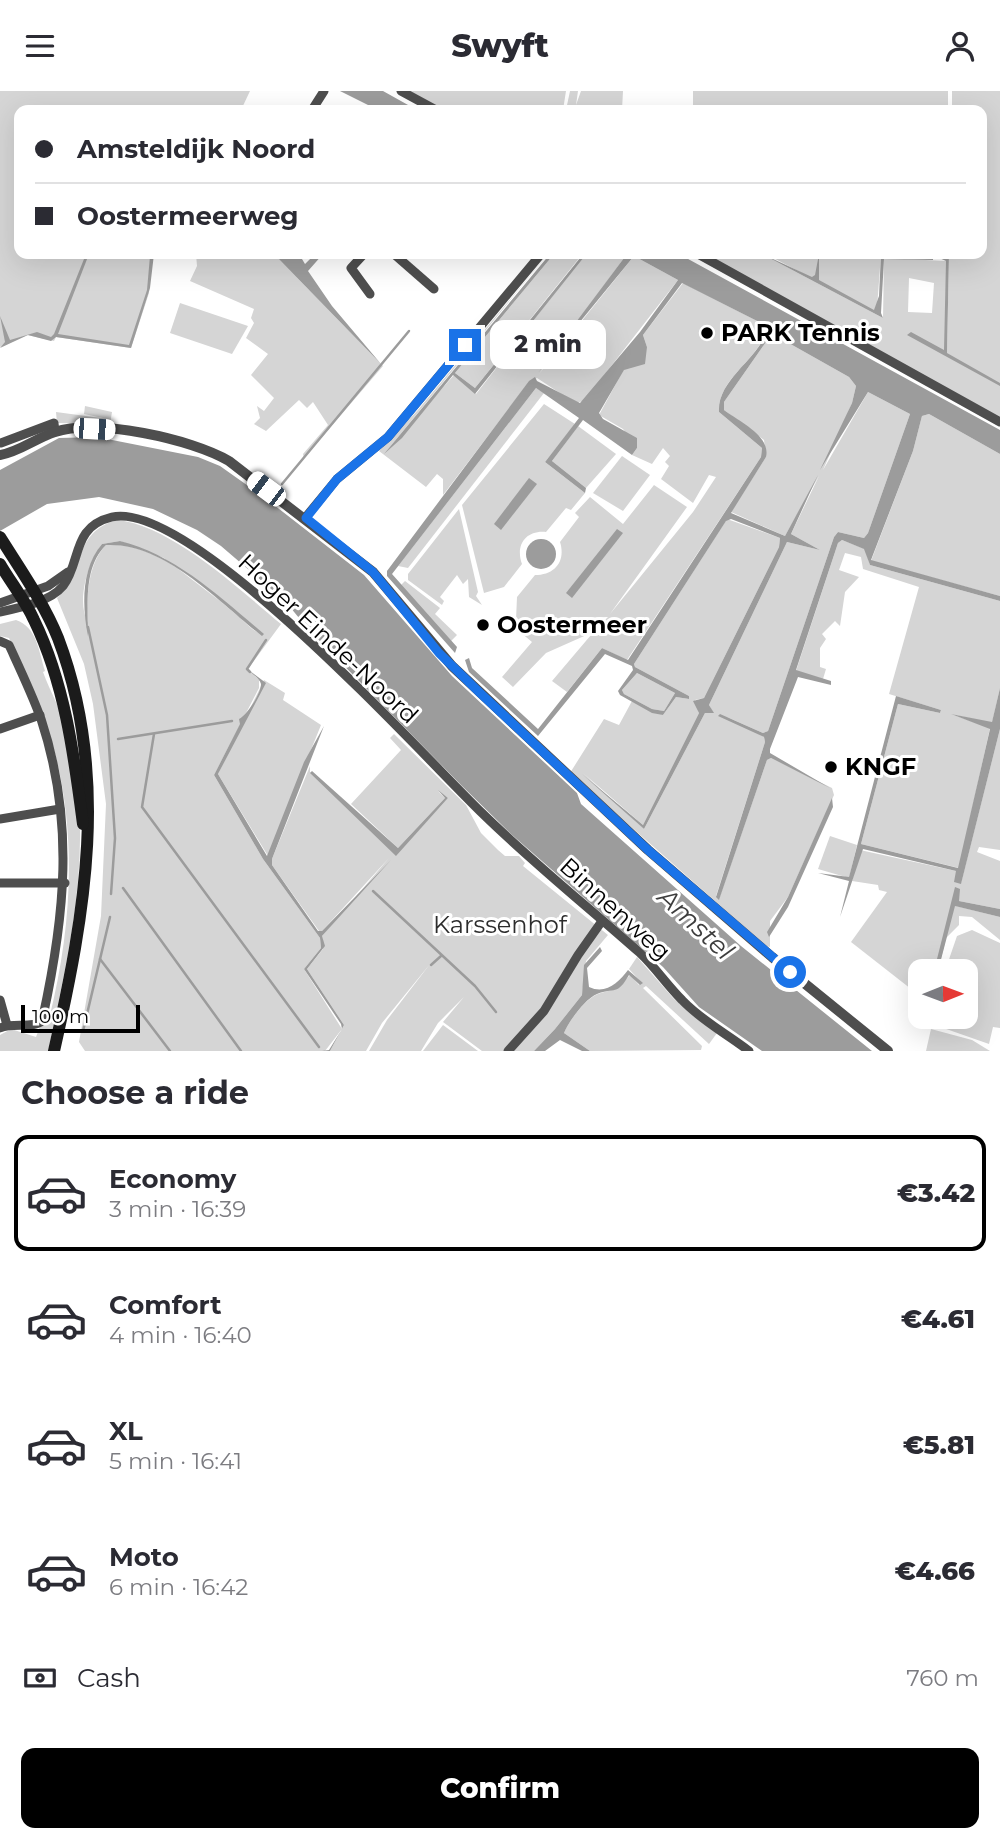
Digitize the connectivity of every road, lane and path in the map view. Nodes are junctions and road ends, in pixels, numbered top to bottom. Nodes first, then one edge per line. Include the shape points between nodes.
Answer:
1 (401, 91) edge
2 (427, 105) edge
3 (359, 259) edge
4 (400, 259) edge
5 (537, 259) edge
6 (707, 259) edge
7 (434, 289) dead end
8 (370, 294) dead end
9 (1000, 422) edge
10 (55, 432) junction
11 (1, 443) edge
12 (0, 455) edge
13 (306, 518) junction
14 (2, 539) edge
15 (0, 564) edge
16 (28, 598) junction
17 (0, 603) edge
18 (0, 612) edge
19 (0, 641) edge
20 (40, 715) junction
21 (0, 729) edge
22 (459, 790) joint
23 (60, 809) junction
24 (0, 819) edge
25 (0, 883) edge
26 (65, 883) junction
27 (603, 921) junction
28 (0, 1000) edge
29 (4, 1026) edge
30 (54, 1051) edge
31 (508, 1051) edge
32 (750, 1051) edge
33 (888, 1051) edge

1 - 2 street
3 - 8 street via 351,268
4 - 7 street
5 - 13 street via 388,437 337,479
6 - 9 street
10 - 11 street via 54,423
10 - 12 street
10 - 13 street via 111,430 202,448 229,461
13 - 33 street via 373,572 452,666 648,850
14 - 16 main road
15 - 16 main road
16 - 17 street
16 - 18 street
16 - 22 street, Hoger Einde-Noord via 61,588 85,534 93,525 113,517 134,519 186,541 307,638
16 - 30 main road via 58,639 77,705 90,786 77,952
19 - 20 street via 9,645
20 - 21 street
20 - 23 street
22 - 27 street, Binnenweg
23 - 24 street
23 - 26 street
25 - 26 street
26 - 29 street via 42,1021
27 - 31 street via 544,1011
27 - 32 street, Binnenweg via 709,1024
28 - 29 street

